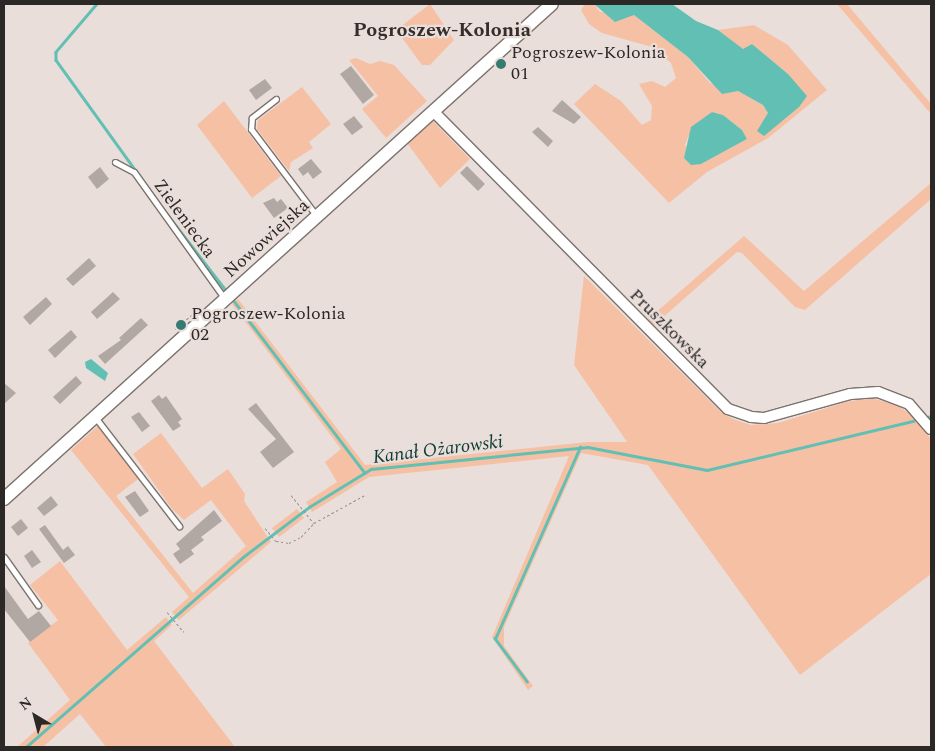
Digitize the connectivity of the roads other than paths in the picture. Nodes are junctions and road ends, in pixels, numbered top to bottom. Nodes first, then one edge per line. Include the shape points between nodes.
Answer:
1 (552, 4) edge
2 (276, 99) dead end
3 (434, 112) junction
4 (115, 162) dead end
5 (318, 217) junction
6 (226, 299) junction
7 (95, 416) junction
8 (931, 428) edge
9 (4, 499) edge
10 (179, 526) dead end
11 (4, 557) edge
12 (38, 605) dead end

1 - 3 street, Nowowiejska
2 - 5 lane via 252,118 251,129
3 - 5 street, Nowowiejska
3 - 8 street, Pruszkowska via 728,409 750,418 764,418 850,394 878,392 908,404
4 - 6 lane, Zieleniecka via 134,172
5 - 6 street, Nowowiejska
6 - 7 street, Nowowiejska
7 - 9 street, Nowowiejska
7 - 10 lane
11 - 12 lane

